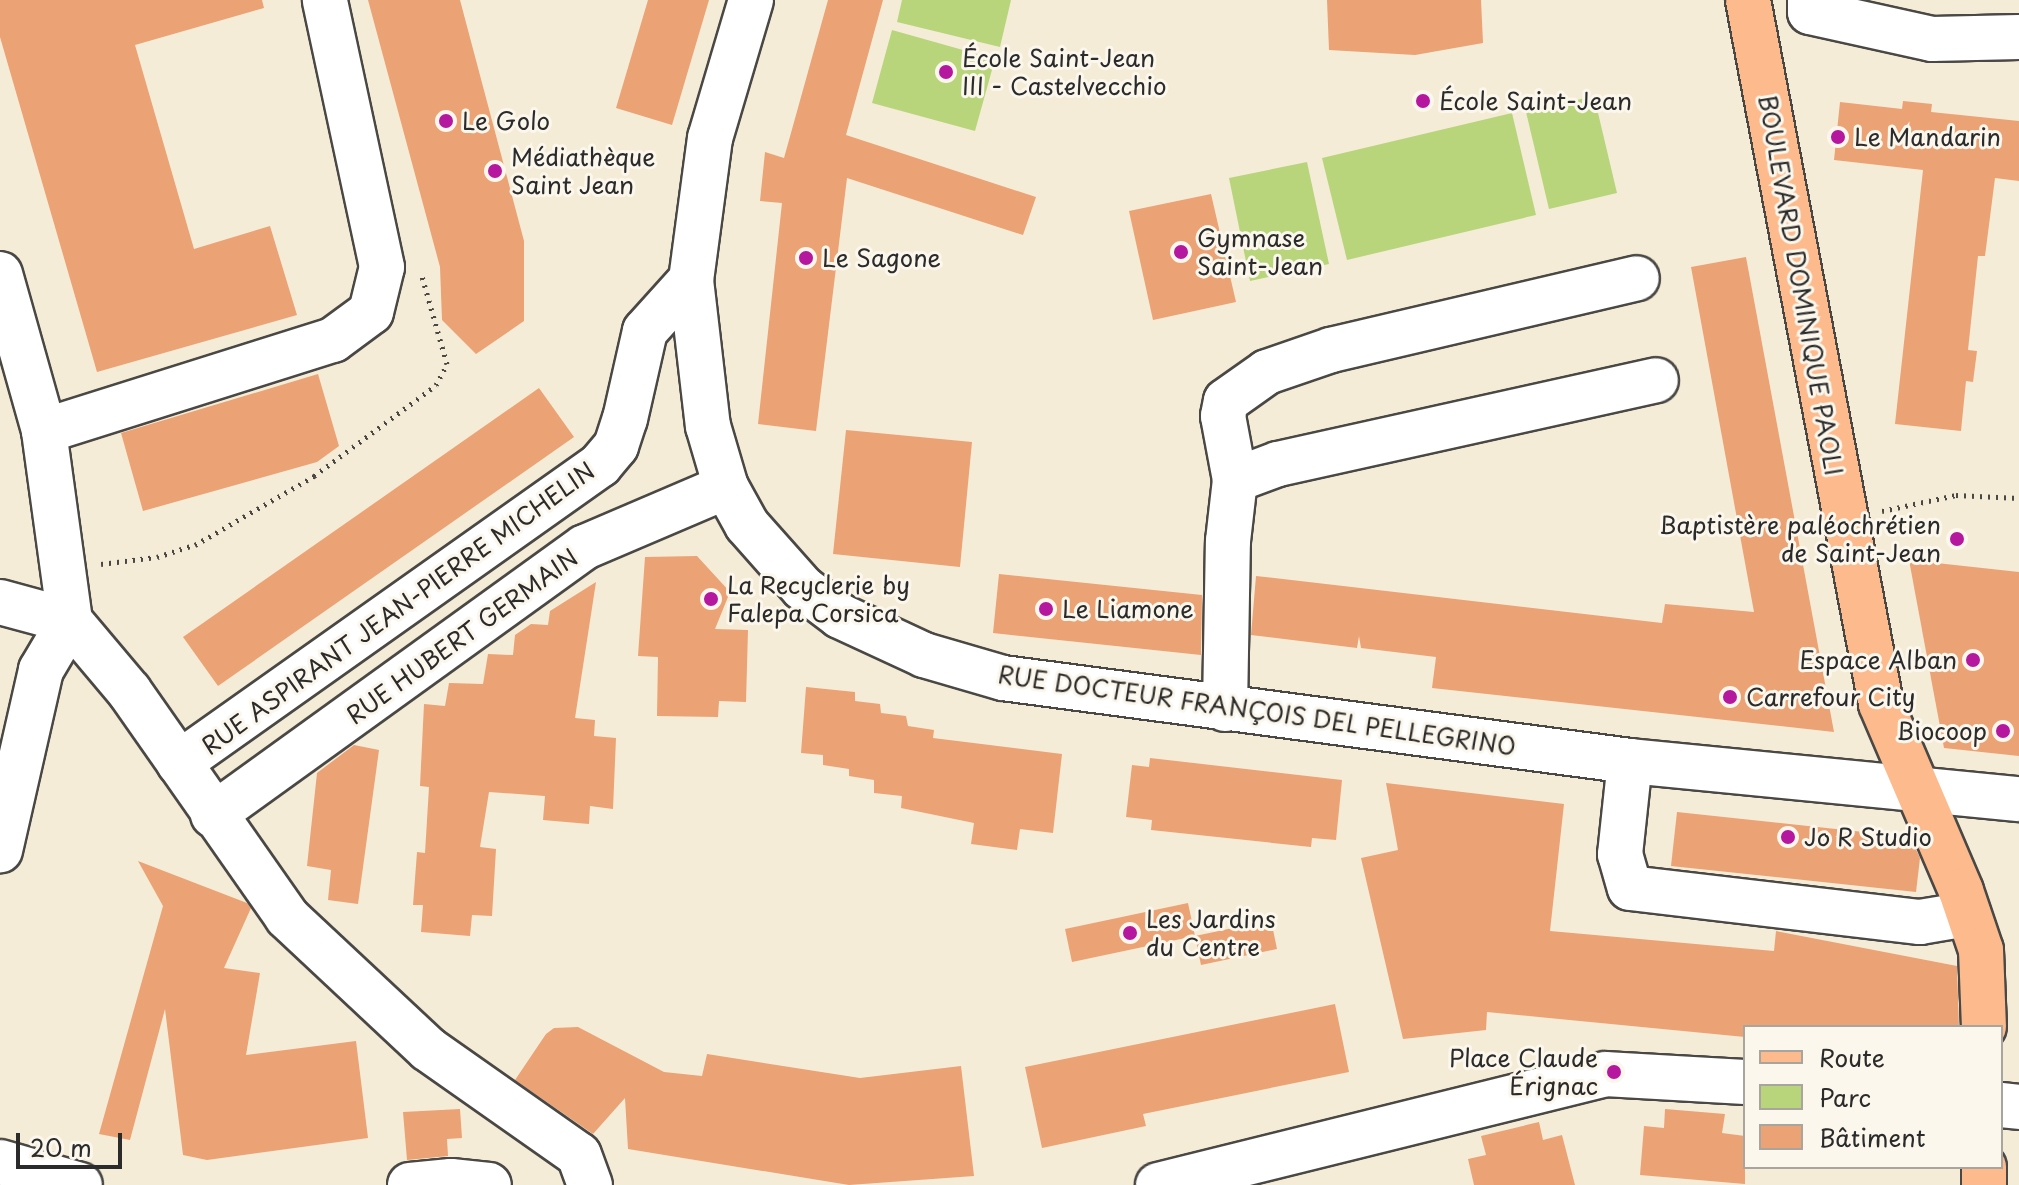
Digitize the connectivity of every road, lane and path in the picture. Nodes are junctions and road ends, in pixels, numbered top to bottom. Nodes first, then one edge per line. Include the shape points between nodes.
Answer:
1 (325, 0) edge
2 (751, 0) edge
3 (1748, 0) edge
4 (1810, 0) edge
5 (2019, 37) edge
6 (420, 269) dead end
7 (0, 274) edge
8 (1637, 278) dead end
9 (691, 280) junction
10 (1656, 380) dead end
11 (44, 431) junction
12 (1235, 480) junction
13 (726, 487) junction
14 (2019, 498) edge
15 (1844, 522) junction
16 (64, 568) junction
17 (0, 602) edge
18 (70, 621) junction
19 (1225, 709) junction
20 (1630, 761) junction
21 (179, 763) junction
22 (1913, 787) junction
23 (2019, 799) edge
24 (213, 815) junction
25 (0, 850) edge
26 (1968, 914) junction
27 (1984, 1025) edge
28 (1743, 1082) edge
29 (0, 1162) edge
30 (80, 1185) edge
31 (410, 1185) edge
32 (489, 1185) edge
33 (590, 1185) edge
34 (1158, 1185) edge

1 - 11 street via 382,267 371,312 333,340
2 - 9 street, RUE DOCTEUR FRANÇOIS DEL PELLEGRINO via 710,138
3 - 15 main road, BOULEVARD DOMINIQUE PAOLI
4 - 5 street via 1810,12 1932,39
6 - 16 path via 447,364 436,385 314,476 195,545 157,557
7 - 11 street
8 - 12 street via 1331,350 1267,372 1226,401 1223,416
9 - 13 street, RUE DOCTEUR FRANÇOIS DEL PELLEGRINO via 708,426
9 - 21 street, RUE ASPIRANT JEAN-PIERRE MICHELIN via 645,331 634,394 616,446 600,465
10 - 12 street via 1278,464
11 - 16 street
12 - 19 street via 1228,541
13 - 19 street, RUE DOCTEUR FRANÇOIS DEL PELLEGRINO via 747,525 803,588 878,636 1003,678
13 - 24 street, RUE HUBERT GERMAIN via 585,547
14 - 15 path via 1956,495
15 - 22 main road, BOULEVARD DOMINIQUE PAOLI via 1881,704
16 - 18 street
17 - 18 street
18 - 21 street via 129,691
18 - 25 street via 41,670
19 - 20 street, RUE DOCTEUR FRANÇOIS DEL PELLEGRINO
20 - 22 street, RUE DOCTEUR FRANÇOIS DEL PELLEGRINO
20 - 26 street via 1620,854 1630,888 1920,922
21 - 24 street
22 - 23 street, RUE DOCTEUR FRANÇOIS DEL PELLEGRINO
22 - 26 main road, BOULEVARD DOMINIQUE PAOLI
24 - 33 street via 287,917 428,1049 579,1155
26 - 27 main road, BOULEVARD DOMINIQUE PAOLI via 1981,950
28 - 34 street via 1605,1074
29 - 30 street
31 - 32 street

